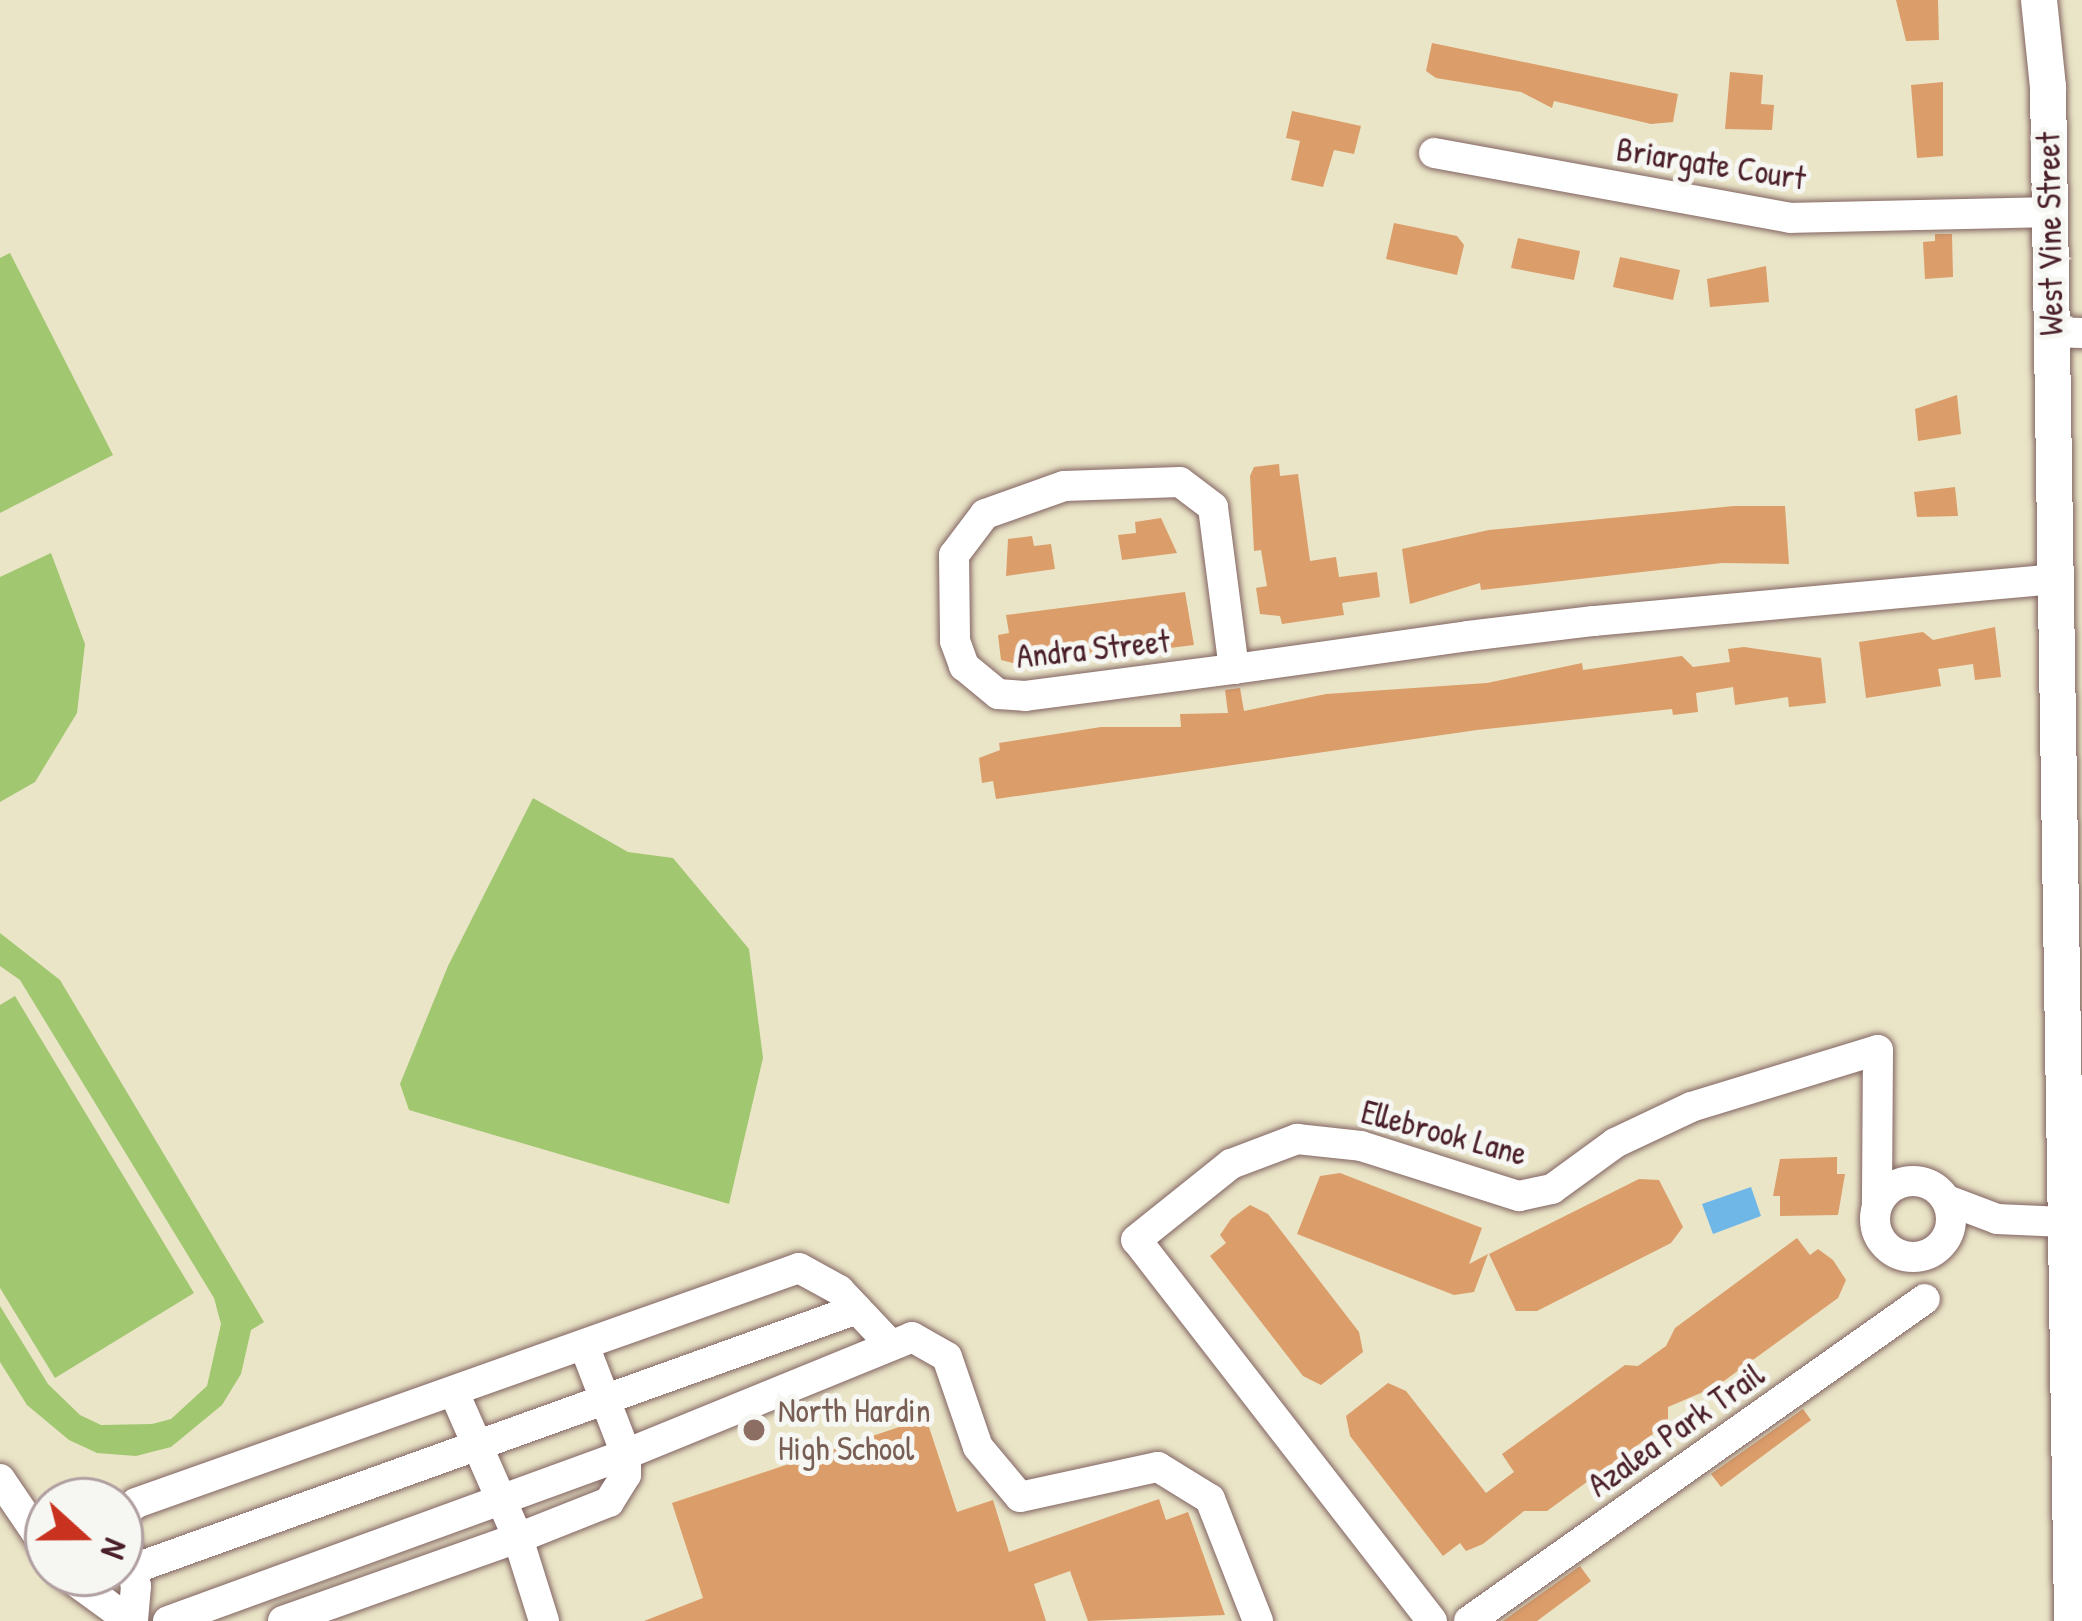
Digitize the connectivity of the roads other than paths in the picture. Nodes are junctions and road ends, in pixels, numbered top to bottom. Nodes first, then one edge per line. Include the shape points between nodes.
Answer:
1 (2039, 0) edge
2 (1434, 153) dead end
3 (2050, 212) junction
4 (2067, 332) edge
5 (2067, 370) edge
6 (2056, 579) junction
7 (1234, 669) junction
8 (1874, 1150) junction
9 (1908, 1181) junction
10 (1947, 1200) junction
11 (1877, 1204) junction
12 (1997, 1220) junction
13 (2064, 1222) junction
14 (1944, 1242) junction
15 (1901, 1256) junction
16 (1924, 1299) junction
17 (857, 1310) junction
18 (890, 1345) junction
19 (585, 1348) junction
20 (454, 1392) junction
21 (604, 1403) junction
22 (480, 1448) junction
23 (626, 1454) junction
24 (0, 1479) edge
25 (500, 1498) junction
26 (144, 1501) edge
27 (24, 1514) edge
28 (518, 1538) junction
29 (144, 1564) edge
30 (98, 1597) edge
31 (131, 1621) edge
32 (168, 1621) edge
33 (283, 1621) edge
34 (544, 1621) edge
35 (1258, 1621) edge
36 (1432, 1621) edge
37 (1469, 1621) edge
38 (2072, 1621) edge

1 - 3 main road, West Vine Street
2 - 3 street, Briargate Court via 1790,218
3 - 4 main road, West Vine Street
4 - 5 main road, West Vine Street
5 - 6 main road, West Vine Street
6 - 7 street, Andra Street via 1594,621
6 - 13 main road, West Vine Street
7 - 7 street, Andra Street via 1213,507 1180,482 1064,486 985,514 954,555 955,641 964,666 998,694
8 - 9 street
8 - 11 street
8 - 36 street, Ellebrook Lane via 1878,1050 1691,1107 1616,1143 1552,1189 1519,1196 1361,1146 1297,1138 1231,1164 1136,1240
9 - 10 street via 1927,1183
9 - 11 street
10 - 12 street
10 - 14 street
11 - 15 street via 1878,1236
12 - 13 street
12 - 14 street
13 - 38 main road, West Vine Street
14 - 15 street
14 - 16 street
15 - 16 street via 1905,1280
16 - 37 street, Azalea Park Trail
17 - 18 street
17 - 19 street via 816,1272 799,1268
17 - 21 street
18 - 23 street
18 - 35 street via 912,1337 947,1357 978,1447 1020,1497 1157,1467 1210,1499
19 - 20 street
19 - 21 street
20 - 22 street
20 - 26 street
21 - 22 street
21 - 23 street
22 - 25 street
22 - 29 street
23 - 25 street
23 - 28 street via 626,1475 609,1502
24 - 27 street
25 - 28 street
25 - 32 street
28 - 33 street
28 - 34 street
30 - 31 street

